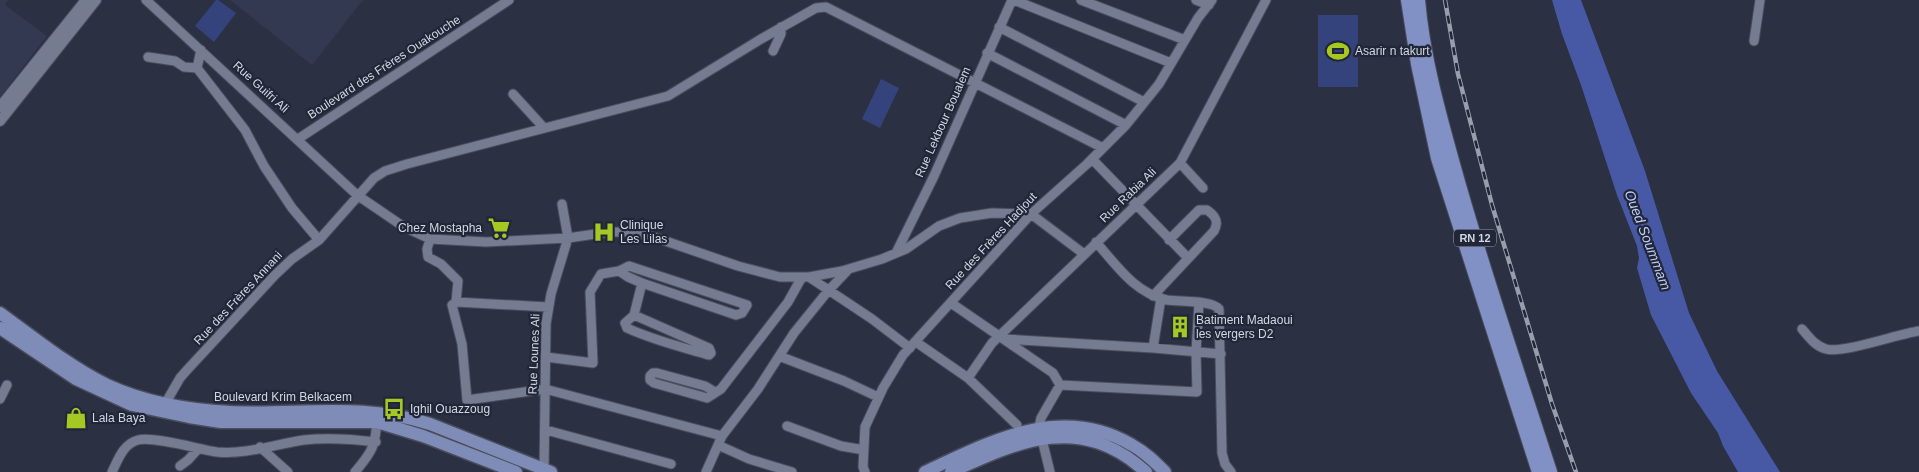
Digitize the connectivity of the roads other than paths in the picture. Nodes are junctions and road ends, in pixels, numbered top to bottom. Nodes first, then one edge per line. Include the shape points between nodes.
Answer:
1 (86, 0) edge
2 (96, 0) edge
3 (146, 0) edge
4 (509, 0) edge
5 (1013, 0) edge
6 (1081, 0) edge
7 (1196, 0) edge
8 (1266, 0) edge
9 (1408, 0) edge
10 (1418, 0) edge
11 (1760, 0) edge
12 (1211, 2) edge
13 (825, 3) edge
14 (781, 27) junction
15 (999, 27) junction
16 (1185, 40) junction
17 (1754, 41) dead end
18 (201, 50) junction
19 (773, 51) dead end
20 (987, 53) junction
21 (148, 57) dead end
22 (1171, 63) junction
23 (197, 68) junction
24 (974, 82) junction
25 (513, 94) dead end
26 (1144, 102) junction
27 (0, 107) edge
28 (0, 121) edge
29 (1126, 124) junction
30 (544, 128) junction
31 (298, 139) junction
32 (1103, 148) junction
33 (1092, 159) junction
34 (1180, 163) junction
35 (1203, 188) dead end
36 (357, 195) junction
37 (562, 204) dead end
38 (1136, 205) junction
39 (1030, 214) junction
40 (568, 238) junction
41 (430, 239) junction
42 (319, 240) junction
43 (1169, 240) junction
44 (1096, 242) junction
45 (896, 253) junction
46 (1084, 254) junction
47 (1188, 258) junction
48 (849, 269) junction
49 (619, 271) junction
50 (805, 277) junction
51 (642, 283) junction
52 (828, 291) junction
53 (1157, 297) junction
54 (456, 302) junction
55 (950, 303) junction
56 (1199, 303) junction
57 (548, 307) junction
58 (634, 315) junction
59 (0, 320) edge
60 (1802, 329) dead end
61 (1919, 331) edge
62 (1000, 338) junction
63 (913, 345) junction
64 (1153, 348) junction
65 (1196, 352) junction
66 (1221, 354) junction
67 (49, 356) junction
68 (780, 356) junction
69 (546, 357) junction
70 (968, 378) junction
71 (6, 385) dead end
72 (1060, 385) junction
73 (545, 389) junction
74 (715, 392) junction
75 (878, 397) junction
76 (0, 399) edge
77 (165, 404) junction
78 (377, 417) junction
79 (1017, 425) dead end
80 (787, 426) dead end
81 (546, 430) junction
82 (1040, 433) junction
83 (722, 436) junction
84 (376, 442) junction
85 (718, 445) junction
86 (260, 447) junction
87 (198, 449) junction
88 (864, 450) junction
89 (671, 464) dead end
90 (180, 466) dead end
91 (547, 471) edge
92 (112, 472) edge
93 (288, 472) edge
94 (355, 472) edge
95 (516, 472) edge
96 (706, 472) edge
97 (792, 472) edge
98 (864, 472) edge
99 (925, 472) edge
100 (951, 472) edge
101 (1050, 472) edge
102 (1146, 472) edge
103 (1165, 472) edge
104 (1232, 472) edge
105 (1539, 472) edge
106 (1550, 472) edge

1 - 27 street
2 - 28 street
3 - 18 street, Rue Guifri Ali
4 - 31 street, Boulevard des Frères Ouakouche
5 - 15 street, Rue Lekbour Boualem
5 - 22 street
6 - 16 street
7 - 12 street
8 - 34 street, Rue Rabia Ali
9 - 105 highway, RN 12 via 1438,158
10 - 106 highway, RN 12 via 1436,100 1450,153
11 - 17 street
12 - 16 street, Rue des Frères Hadjout
13 - 14 street, Rue des Frères Annani
13 - 24 street
14 - 19 street
14 - 30 street, Rue des Frères Annani via 668,96
15 - 20 street, Rue Lekbour Boualem
15 - 26 street
16 - 22 street, Rue des Frères Hadjout
18 - 23 street
18 - 31 street, Rue Guifri Ali
20 - 24 street, Rue Lekbour Boualem
20 - 29 street
21 - 23 street
22 - 26 street, Rue des Frères Hadjout
23 - 42 street via 245,130 292,208
24 - 32 street
24 - 45 street, Rue Lekbour Boualem via 934,176
25 - 30 street
26 - 29 street, Rue des Frères Hadjout
29 - 32 street, Rue des Frères Hadjout
30 - 36 street, Rue des Frères Annani via 385,171
31 - 36 street, Rue Guifri Ali
32 - 33 street, Rue des Frères Hadjout
33 - 38 street
33 - 39 street, Rue des Frères Hadjout
34 - 35 street
34 - 38 street, Rue Rabia Ali
36 - 41 street, Rue Guifri Ali via 404,227
36 - 42 street, Rue des Frères Annani
37 - 40 street
38 - 43 street
38 - 44 street, Rue Rabia Ali
39 - 45 street via 992,213 960,218 939,226
39 - 46 street
39 - 55 street, Rue des Frères Hadjout
40 - 41 street via 486,242
40 - 50 street via 609,232 648,235 732,265 780,277
40 - 57 street, Rue Lounes Ali
41 - 54 street via 428,257 442,264 458,281
42 - 77 street, Rue des Frères Annani via 292,259 180,378
43 - 47 street
43 - 47 street via 1199,210 1207,210 1213,215 1217,223 1214,231
44 - 46 street, Rue Rabia Ali
44 - 53 street via 1140,290
45 - 48 street
46 - 62 street, Rue Rabia Ali
47 - 53 street
48 - 50 street
48 - 52 street
49 - 51 street
49 - 51 street via 628,266 747,305 742,313 736,315
49 - 69 street via 601,274 590,292 593,363
50 - 52 street
50 - 74 street via 721,389
51 - 58 street
52 - 63 street
52 - 68 street
53 - 56 street
53 - 64 street
54 - 57 street
54 - 73 street via 452,305 462,344 468,400
55 - 62 street
55 - 63 street, Rue des Frères Hadjout
56 - 65 street
56 - 66 street via 1214,305 1219,310
57 - 69 street, Rue Lounes Ali
58 - 58 street via 625,323 627,328 688,349 711,353 708,348
59 - 67 main road, Boulevard Krim Belkacem
60 - 61 street via 1814,343 1828,350
62 - 64 street
62 - 70 street, Rue Rabia Ali via 992,343
62 - 72 street via 1053,373
63 - 70 street
63 - 75 street, Rue des Frères Hadjout via 903,355
64 - 65 street
65 - 66 street
65 - 72 street via 1197,392
66 - 104 street via 1222,453
67 - 77 main road, Boulevard Krim Belkacem via 108,385
67 - 78 main road, Boulevard Krim Belkacem via 76,379 132,405 189,417 239,423
68 - 75 street
68 - 83 street
69 - 73 street, Rue Lounes Ali
70 - 79 street
71 - 76 street
72 - 82 street via 1041,418
73 - 81 street, Rue Lounes Ali
73 - 83 street
74 - 74 street via 705,386 657,373 650,376 654,383 707,398
75 - 88 street, Rue des Frères Hadjout via 866,427
77 - 78 main road, Boulevard Krim Belkacem via 230,412
78 - 84 street
78 - 91 main road, Boulevard Krim Belkacem via 416,419
78 - 95 main road, Boulevard Krim Belkacem
80 - 88 street via 841,446
81 - 89 street
81 - 91 street, Rue Lounes Ali
82 - 99 main road via 994,440
82 - 100 main road
82 - 101 street
82 - 102 main road via 1050,437 1087,439 1125,454
82 - 103 main road via 1070,426 1112,435 1133,445
83 - 85 street
84 - 86 street via 347,438
84 - 94 street
85 - 96 street
85 - 97 street via 749,459
86 - 87 street via 220,452
86 - 93 street
87 - 90 street
87 - 92 street via 138,440 124,449
88 - 98 street, Rue des Frères Hadjout

